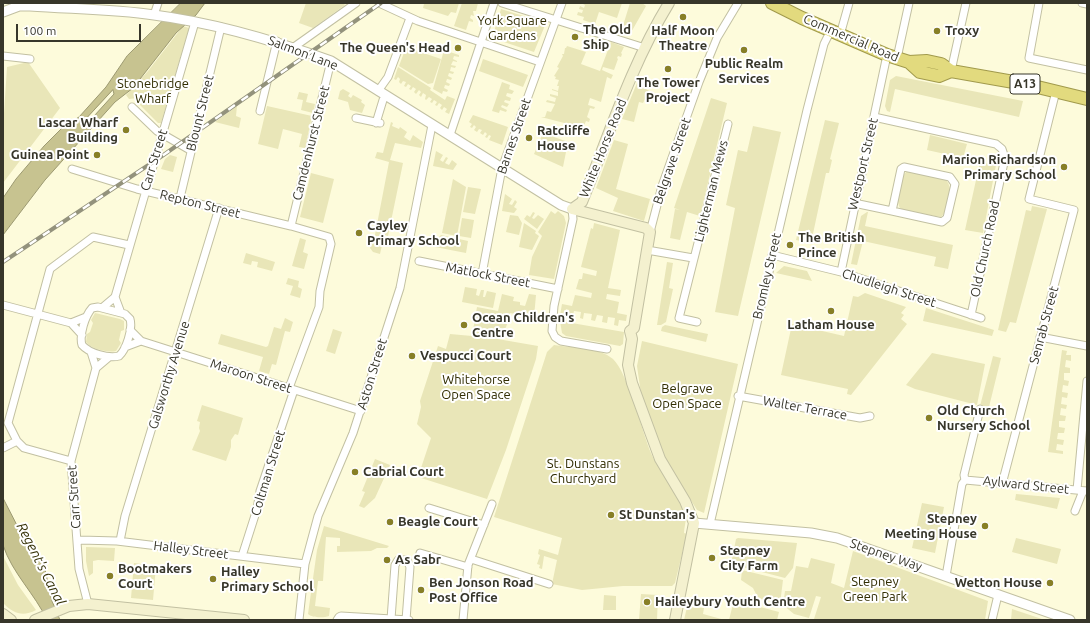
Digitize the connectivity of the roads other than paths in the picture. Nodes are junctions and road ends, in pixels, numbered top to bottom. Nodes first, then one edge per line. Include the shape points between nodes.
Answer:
1 (158, 3) edge
2 (356, 3) edge
3 (379, 3) edge
4 (494, 3) edge
5 (502, 3) edge
6 (562, 3) edge
7 (669, 3) edge
8 (738, 3) edge
9 (773, 3) edge
10 (849, 3) edge
11 (909, 3) edge
12 (966, 3) edge
13 (1039, 3) edge
14 (1082, 3) edge
15 (1087, 4) edge
16 (48, 5) edge
17 (3, 12) edge
18 (158, 16) junction
19 (410, 18) junction
20 (555, 20) junction
21 (192, 22) junction
22 (221, 27) junction
23 (835, 32) junction
24 (277, 42) junction
25 (481, 42) junction
26 (294, 47) junction
27 (644, 48) junction
28 (3, 56) edge
29 (892, 56) junction
30 (30, 59) dead end
31 (331, 61) junction
32 (540, 62) junction
33 (1087, 70) edge
34 (951, 71) junction
35 (378, 91) junction
36 (1056, 91) junction
37 (386, 96) junction
38 (1087, 99) edge
39 (132, 107) dead end
40 (260, 111) dead end
41 (874, 117) junction
42 (356, 118) dead end
43 (432, 124) junction
44 (728, 124) dead end
45 (161, 133) junction
46 (450, 135) junction
47 (190, 150) junction
48 (502, 168) junction
49 (72, 169) dead end
50 (145, 190) junction
51 (180, 198) junction
52 (854, 203) junction
53 (219, 208) junction
54 (572, 209) junction
55 (892, 211) junction
56 (291, 226) junction
57 (650, 232) junction
58 (329, 237) joint
59 (129, 245) junction
60 (647, 250) junction
61 (772, 256) junction
62 (693, 258) junction
63 (419, 261) dead end
64 (841, 272) junction
65 (482, 274) junction
66 (558, 289) junction
67 (115, 298) junction
68 (3, 305) edge
69 (102, 308) junction
70 (121, 313) junction
71 (38, 314) junction
72 (971, 315) junction
73 (86, 318) junction
74 (981, 318) dead end
75 (697, 322) dead end
76 (70, 323) junction
77 (130, 330) junction
78 (82, 335) junction
79 (1040, 337) junction
80 (141, 341) junction
81 (1087, 346) edge
82 (125, 347) junction
83 (607, 349) dead end
84 (91, 352) junction
85 (176, 352) junction
86 (109, 357) junction
87 (96, 368) junction
88 (1087, 381) edge
89 (291, 389) junction
90 (738, 396) junction
91 (980, 409) dead end
92 (361, 410) junction
93 (870, 416) dead end
94 (17, 441) junction
95 (3, 448) edge
96 (71, 461) junction
97 (965, 480) junction
98 (1002, 484) junction
99 (1082, 491) edge
100 (492, 504) dead end
101 (429, 508) dead end
102 (1075, 512) dead end
103 (694, 523) junction
104 (710, 524) junction
105 (484, 525) junction
106 (120, 541) junction
107 (78, 542) junction
108 (420, 553) dead end
109 (242, 556) junction
110 (470, 559) junction
111 (305, 564) junction
112 (468, 567) junction
113 (946, 576) junction
114 (549, 584) dead end
115 (998, 595) junction
116 (88, 604) junction
117 (3, 614) edge
118 (209, 618) edge
119 (36, 619) edge
120 (391, 619) junction
121 (11, 620) edge
122 (244, 620) edge
123 (299, 620) edge
124 (337, 620) edge
125 (406, 620) edge
126 (409, 620) edge
127 (464, 620) edge
128 (675, 620) edge
129 (992, 620) edge
130 (1070, 620) edge

1 - 18 street
2 - 26 street
3 - 19 street
4 - 25 street
5 - 20 street
6 - 20 street, Barnes Street
7 - 27 main road, White Horse Road
8 - 57 street, Belgrave Street via 717,38 704,70 662,186
9 - 23 highway, Commercial Road / A13
10 - 23 street, Bromley Street
11 - 29 street, Westport Street
12 - 34 street
13 - 33 street via 1029,58
14 - 15 street
16 - 17 street, Salmon Lane via 19,6
16 - 18 street, Salmon Lane
18 - 21 street, Salmon Lane
19 - 25 street
19 - 35 street via 388,77
20 - 27 street
20 - 32 street, Barnes Street
21 - 22 street, Salmon Lane
21 - 45 street, Carr Street
22 - 24 street, Salmon Lane
22 - 47 street, Blount Street
23 - 29 highway, Commercial Road / A13
23 - 61 street, Bromley Street via 824,44
24 - 26 street, Salmon Lane
24 - 40 street
25 - 32 street
25 - 46 street
26 - 31 street, Salmon Lane
27 - 54 main road, White Horse Road via 610,127 582,202
28 - 30 street
29 - 34 highway, Commercial Road / A13 via 909,62 927,61 941,64
29 - 41 street, Westport Street
31 - 35 street, Salmon Lane
31 - 56 street, Camdenhurst Street
32 - 48 street, Barnes Street
34 - 36 highway, Commercial Road / A13
35 - 37 street, Salmon Lane
36 - 38 highway, Commercial Road / A13
36 - 79 street, Senrab Street via 1029,199 1074,210
37 - 42 street via 378,123
37 - 43 street, Salmon Lane
39 - 45 street
41 - 52 street, Westport Street
41 - 72 street, Old Church Road via 996,144 1002,149 1005,158
43 - 46 street, Salmon Lane
43 - 92 street, Aston Street via 402,281
44 - 62 street, Lighterman Mews
45 - 47 street
45 - 50 street, Carr Street
46 - 48 street, Salmon Lane
47 - 51 street, Blount Street
48 - 54 street, Salmon Lane via 561,205
48 - 65 street, Barnes Street
49 - 50 street, Repton Street
50 - 51 street, Repton Street
50 - 59 street, Carr Street
51 - 53 street, Repton Street
52 - 55 street
52 - 64 street, Westport Street
53 - 56 street, Repton Street
53 - 85 street, Galsworthy Avenue
54 - 57 main road via 646,228
54 - 66 street, White Horse Road via 573,219
55 - 55 street via 901,169 904,167 950,177 955,184 947,218 942,222
56 - 58 street, Repton Street
57 - 60 main road, Belgrave Street
58 - 89 street, Coltman Street via 331,244 318,307
59 - 67 street, Carr Street
59 - 71 street via 93,237 52,266
60 - 62 street, Lighterman Mews
60 - 103 main road, Belgrave Street via 634,328 630,331 632,339 628,365 660,460 685,501
61 - 64 street, Chudleigh Street
61 - 90 street, Bromley Street
62 - 75 street, Lighterman Mews via 679,318
63 - 65 street, Matlock Street
64 - 72 street, Chudleigh Street
65 - 66 street, Matlock Street
66 - 83 street, White Horse Road via 551,325 555,337 562,341
67 - 69 street
67 - 70 street
68 - 71 street
69 - 70 street
69 - 73 street via 92,308
70 - 77 street, Maroon Street via 130,319
71 - 76 street
71 - 94 street via 8,423
72 - 74 street, Chudleigh Street
73 - 76 street
73 - 78 street
76 - 78 street
77 - 80 street, Maroon Street
77 - 82 street
78 - 84 street via 82,345
79 - 81 street
79 - 98 street, Senrab Street
80 - 82 street
80 - 85 street, Maroon Street
82 - 86 street via 119,356
84 - 86 street
84 - 87 street
85 - 89 street, Maroon Street
85 - 106 street, Galsworthy Avenue via 125,516
86 - 87 street
87 - 96 street, Carr Street
88 - 99 street
89 - 92 street, Maroon Street
89 - 109 street, Coltman Street
90 - 93 street, Walter Terrace via 856,417
90 - 104 street, Bromley Street
91 - 97 street via 964,475
92 - 111 street, Aston Street via 318,516
94 - 95 street
94 - 96 street via 24,448
96 - 107 street, Carr Street
97 - 98 street, Aylward Street
97 - 113 street via 962,484
98 - 99 street, Aylward Street
99 - 102 street
100 - 105 street
101 - 105 street
103 - 104 street, Stepney Way
103 - 128 main road
104 - 113 street, Stepney Way via 829,536
105 - 110 street
106 - 107 street, Halley Street
106 - 109 street, Halley Street
107 - 116 street, Carr Street via 80,569
108 - 112 street
109 - 111 street, Halley Street
110 - 112 street
110 - 114 street
111 - 123 street, Aston Street
112 - 127 street
113 - 115 street, Stepney Way
115 - 129 street
115 - 130 street, Stepney Way
116 - 118 main road
116 - 119 main road via 74,605
117 - 121 main road
118 - 122 main road
120 - 124 street via 339,616
120 - 125 street
120 - 125 street via 395,565 398,560 404,558 410,567
125 - 126 street

